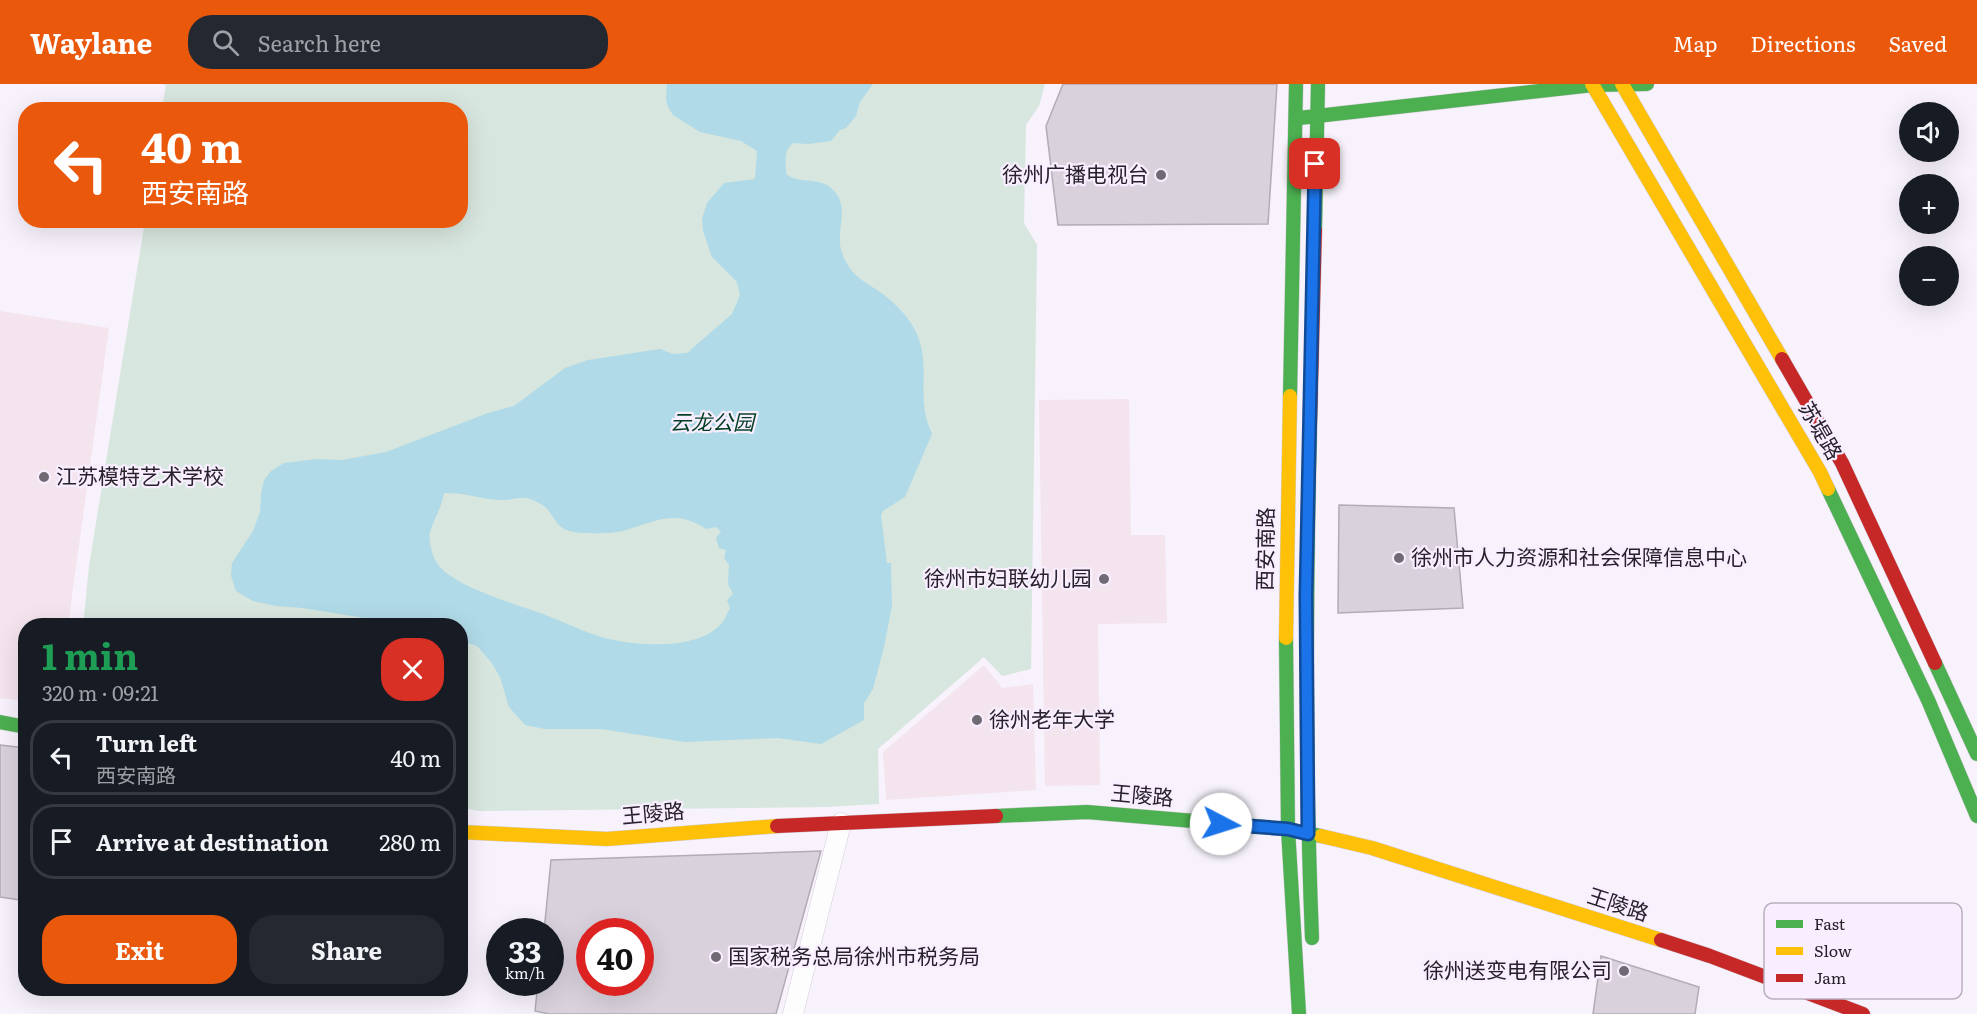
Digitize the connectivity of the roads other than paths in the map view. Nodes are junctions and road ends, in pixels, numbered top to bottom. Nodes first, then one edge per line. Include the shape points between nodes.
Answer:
1 (1296, 84) edge
2 (1318, 84) edge
3 (1622, 84) edge
4 (1647, 84) edge
5 (1593, 85) edge
6 (1316, 116) junction
7 (1294, 118) junction
8 (0, 722) edge
9 (18, 725) edge
10 (1977, 754) edge
11 (1977, 816) edge
12 (841, 823) junction
13 (1288, 829) junction
14 (468, 832) edge
15 (1308, 834) junction
16 (1313, 951) dead end
17 (1764, 976) edge
18 (1823, 999) edge
19 (793, 1014) edge
20 (1299, 1014) edge
21 (1863, 1014) edge

1 - 7 main road, 西安南路
2 - 6 main road, 西安南路
3 - 4 main road
3 - 5 main road
3 - 10 main road, 苏堤路 via 1842,463
5 - 6 main road
5 - 11 main road, 苏堤路 via 1820,472 1928,700
6 - 7 main road
6 - 15 main road, 西安南路 via 1306,595
7 - 13 main road, 西安南路 via 1286,603
8 - 9 main road
12 - 13 main road, 王陵路 via 1087,812
12 - 14 main road, 王陵路 via 607,839
12 - 19 street
13 - 15 main road, 王陵路
13 - 20 main road, 西安南路
15 - 16 main road, 西安南路
15 - 17 main road, 王陵路 via 1372,848
18 - 21 main road, 王陵路

